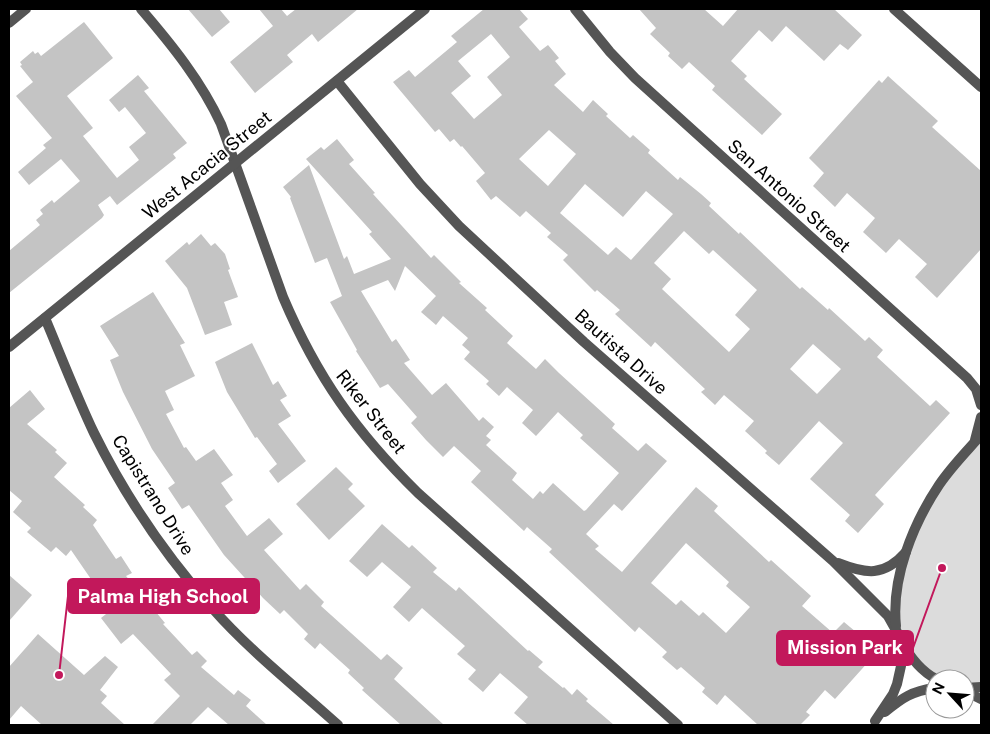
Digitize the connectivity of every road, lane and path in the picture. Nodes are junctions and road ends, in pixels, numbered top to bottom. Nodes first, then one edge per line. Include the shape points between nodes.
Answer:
1 (26, 9) edge
2 (141, 9) edge
3 (425, 9) edge
4 (575, 9) edge
5 (894, 9) edge
6 (9, 23) edge
7 (337, 81) junction
8 (981, 87) edge
9 (235, 163) junction
10 (45, 318) junction
11 (9, 347) edge
12 (967, 378) junction
13 (981, 386) edge
14 (981, 405) edge
15 (981, 417) edge
16 (978, 439) edge
17 (908, 549) junction
18 (833, 561) junction
19 (897, 632) junction
20 (925, 671) edge
21 (925, 690) edge
22 (874, 723) edge
23 (338, 725) edge
24 (678, 725) edge

1 - 6 street
2 - 9 street, Riker Street via 203,89 221,124
3 - 7 street, West Acacia Street
4 - 12 street, San Antonio Street via 635,78
5 - 8 street
7 - 9 street, West Acacia Street
7 - 18 street, Bautista Drive via 420,184 459,226 584,342
9 - 10 street, West Acacia Street
9 - 24 street, Riker Street via 295,325 345,412 381,456 418,493
10 - 11 street, West Acacia Street
10 - 23 street, Capistrano Drive via 94,432 139,512 220,616
12 - 13 street
12 - 14 street, San Antonio Street via 976,389
15 - 16 street
16 - 17 street via 936,490
17 - 18 street via 892,564 872,572 860,572
17 - 19 street via 897,593
18 - 19 street, Bautista Drive via 878,604
19 - 20 street, Bautista Drive via 908,655
19 - 22 street via 900,674 893,694
21 - 22 street via 907,695

